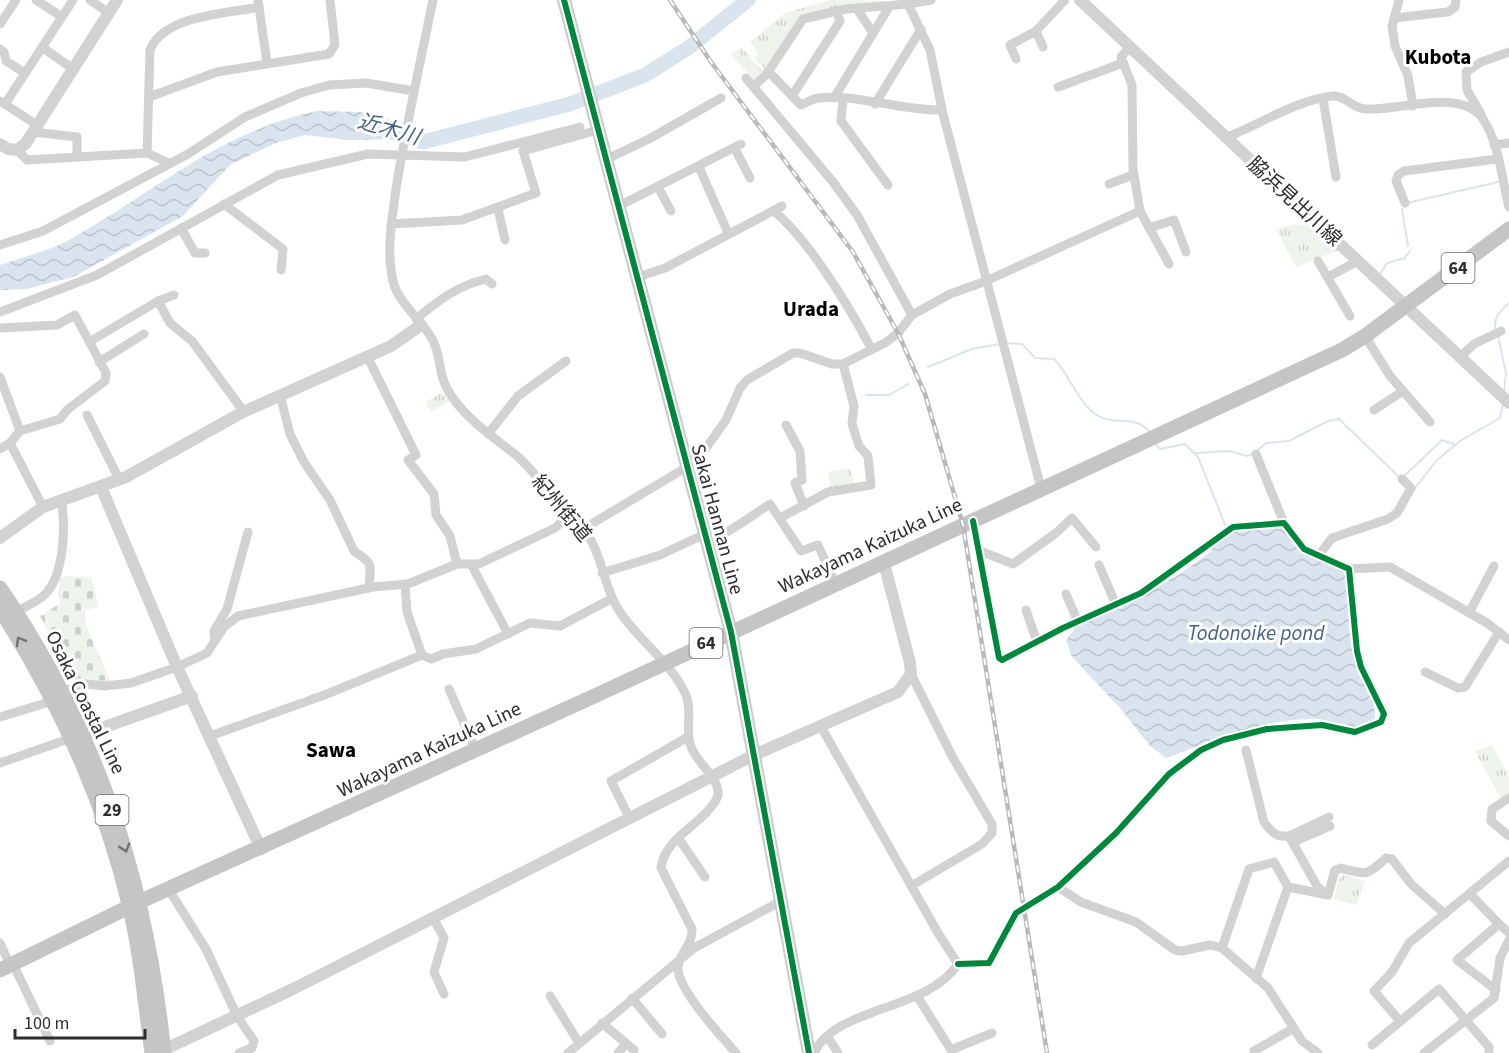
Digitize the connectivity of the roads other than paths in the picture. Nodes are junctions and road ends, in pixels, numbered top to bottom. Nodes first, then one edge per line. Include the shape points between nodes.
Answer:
1 (16, 0) edge
2 (36, 0) edge
3 (73, 0) edge
4 (90, 0) edge
5 (117, 0) edge
6 (330, 0) edge
7 (433, 0) edge
8 (564, 0) edge
9 (931, 0) edge
10 (1065, 0) edge
11 (1080, 0) edge
12 (1399, 0) edge
13 (1456, 0) edge
14 (258, 4) edge
15 (908, 4) junction
16 (889, 7) junction
17 (857, 9) junction
18 (836, 10) junction
19 (109, 13) junction
20 (62, 17) junction
21 (1394, 18) junction
22 (0, 24) edge
23 (921, 29) junction
24 (1036, 31) junction
25 (873, 33) junction
26 (1130, 46) junction
27 (42, 47) junction
28 (1043, 47) dead end
29 (0, 49) edge
30 (1509, 52) edge
31 (1016, 59) dead end
32 (267, 63) junction
33 (1123, 63) junction
34 (74, 69) junction
35 (768, 71) junction
36 (25, 73) junction
37 (746, 78) dead end
38 (1061, 83) dead end
39 (754, 86) junction
40 (413, 93) junction
41 (1469, 93) junction
42 (792, 96) junction
43 (149, 97) junction
44 (721, 98) dead end
45 (839, 99) junction
46 (1323, 99) junction
47 (2, 102) edge
48 (1458, 103) junction
49 (875, 104) junction
50 (1413, 106) junction
51 (942, 110) junction
52 (1483, 119) junction
53 (597, 125) junction
54 (580, 127) dead end
55 (35, 128) junction
56 (1227, 137) junction
57 (1509, 143) edge
58 (0, 144) edge
59 (1494, 146) junction
60 (18, 150) junction
61 (147, 153) junction
62 (402, 153) junction
63 (77, 156) junction
64 (607, 159) junction
65 (1497, 159) junction
66 (169, 163) junction
67 (699, 167) junction
68 (1133, 175) junction
69 (1336, 177) dead end
70 (750, 178) dead end
71 (1109, 184) dead end
72 (888, 185) dead end
73 (658, 187) junction
74 (1405, 203) dead end
75 (224, 204) junction
76 (619, 206) junction
77 (1509, 207) edge
78 (498, 209) junction
79 (670, 211) dead end
80 (1140, 211) junction
81 (391, 224) junction
82 (181, 228) junction
83 (1149, 228) junction
84 (1509, 230) edge
85 (729, 232) junction
86 (505, 240) dead end
87 (0, 245) edge
88 (1186, 252) dead end
89 (205, 253) dead end
90 (1318, 261) dead end
91 (1358, 261) junction
92 (1169, 264) dead end
93 (282, 270) dead end
94 (638, 277) junction
95 (1328, 277) junction
96 (986, 280) junction
97 (492, 284) dead end
98 (174, 295) dead end
99 (158, 301) junction
100 (1406, 306) junction
101 (0, 312) edge
102 (912, 315) junction
103 (1350, 316) dead end
104 (419, 322) junction
105 (0, 328) edge
106 (1502, 331) dead end
107 (144, 334) dead end
108 (1365, 336) junction
109 (88, 342) junction
110 (871, 348) junction
111 (368, 357) junction
112 (1461, 357) junction
113 (99, 362) junction
114 (566, 362) dead end
115 (843, 364) junction
116 (0, 377) edge
117 (1403, 391) junction
118 (280, 395) junction
119 (1505, 399) edge
120 (1374, 410) dead end
121 (244, 412) junction
122 (87, 414) dead end
123 (1431, 422) dead end
124 (786, 425) dead end
125 (20, 431) junction
126 (488, 434) junction
127 (10, 443) junction
128 (0, 449) edge
129 (1256, 454) dead end
130 (687, 467) junction
131 (119, 479) junction
132 (1402, 480) dead end
133 (101, 488) junction
134 (1041, 488) junction
135 (61, 500) junction
136 (804, 506) junction
137 (43, 507) junction
138 (568, 516) junction
139 (780, 518) junction
140 (973, 521) junction
141 (1284, 523) junction
142 (583, 529) junction
143 (248, 532) dead end
144 (0, 538) edge
145 (706, 538) junction
146 (1096, 547) dead end
147 (980, 551) junction
148 (1318, 556) junction
149 (884, 562) junction
150 (457, 564) junction
151 (471, 564) junction
152 (1099, 565) dead end
153 (1494, 566) dead end
154 (1349, 569) junction
155 (603, 573) junction
156 (405, 584) junction
157 (836, 585) junction
158 (0, 588) edge
159 (369, 588) junction
160 (1066, 594) dead end
161 (611, 599) junction
162 (1116, 605) junction
163 (0, 609) edge
164 (1026, 610) dead end
165 (16, 612) junction
166 (1470, 613) junction
167 (1078, 622) junction
168 (731, 632) junction
169 (1499, 632) junction
170 (508, 634) junction
171 (1509, 640) edge
172 (215, 641) junction
173 (1037, 642) junction
174 (422, 655) junction
175 (666, 663) junction
176 (177, 668) junction
177 (1425, 672) dead end
178 (910, 674) junction
179 (449, 689) dead end
180 (56, 696) junction
181 (192, 696) junction
182 (0, 717) edge
183 (820, 725) junction
184 (76, 736) junction
185 (210, 736) junction
186 (688, 737) junction
187 (1246, 750) dead end
188 (476, 751) junction
189 (754, 755) junction
190 (0, 763) edge
191 (711, 778) junction
192 (1509, 798) edge
193 (629, 817) junction
194 (1329, 821) dead end
195 (1509, 836) edge
196 (679, 839) junction
197 (1291, 839) junction
198 (261, 849) junction
199 (1509, 861) edge
200 (705, 877) dead end
201 (910, 886) junction
202 (1058, 887) junction
203 (1288, 887) junction
204 (170, 890) junction
205 (1470, 894) junction
206 (1328, 895) junction
207 (781, 902) junction
208 (134, 904) junction
209 (1445, 914) junction
210 (433, 918) junction
211 (1499, 924) junction
212 (1509, 933) edge
213 (1509, 940) edge
214 (0, 943) edge
215 (1222, 948) junction
216 (684, 956) junction
217 (958, 964) junction
218 (8, 966) edge
219 (1256, 978) junction
220 (1496, 990) junction
221 (444, 994) dead end
222 (550, 996) dead end
223 (917, 996) junction
224 (632, 998) junction
225 (237, 1016) junction
226 (1400, 1020) junction
227 (1466, 1020) junction
228 (602, 1023) junction
229 (1294, 1028) junction
230 (992, 1033) dead end
231 (662, 1034) dead end
232 (827, 1036) junction
233 (50, 1041) dead end
234 (579, 1043) junction
235 (1372, 1045) dead end
236 (952, 1051) edge
237 (159, 1052) edge
238 (239, 1053) edge
239 (568, 1053) edge
240 (618, 1053) edge
241 (736, 1053) edge
242 (809, 1053) edge
243 (814, 1053) edge
244 (838, 1053) edge
245 (1256, 1053) edge
246 (1318, 1053) edge
247 (1424, 1053) edge
248 (1489, 1053) edge

1 - 22 street
2 - 20 street
3 - 20 street
4 - 19 street
5 - 19 street
6 - 32 street via 335,45 330,54
7 - 40 street, 紀州街道
8 - 53 main road, Sakai Hannan Line
9 - 15 street
10 - 24 street
11 - 26 street, 脇浜見出川線
12 - 21 street
13 - 21 street via 1455,7 1448,12
14 - 32 street
14 - 43 street via 178,23 163,31 150,50
15 - 16 street
15 - 23 street
16 - 17 street
16 - 25 street
17 - 18 street
17 - 25 street
18 - 35 street via 801,20
18 - 42 street via 840,21
19 - 34 street
20 - 27 street
21 - 50 street via 1395,46 1408,76
23 - 49 street
23 - 51 street via 930,50
24 - 28 street
24 - 31 street via 1010,45
25 - 45 street
26 - 33 street via 1121,57
26 - 56 street, 脇浜見出川線
27 - 34 street
27 - 36 street
29 - 36 street via 6,61
30 - 41 street via 1468,69
32 - 43 street via 217,72
33 - 38 street
33 - 68 street via 1132,86
34 - 55 street
35 - 39 street
35 - 42 street
36 - 47 street
37 - 39 street
39 - 102 street via 857,215
40 - 62 street, 紀州街道
40 - 66 street via 366,83 301,93 245,117
41 - 48 street
41 - 52 street
42 - 45 street via 801,105 814,99
43 - 61 street
44 - 64 street
45 - 49 street
45 - 72 street via 842,121
46 - 50 street via 1341,96 1366,109
46 - 56 street
46 - 69 street
47 - 55 street
48 - 50 street
48 - 52 street
49 - 51 street
51 - 96 street
52 - 59 street
53 - 64 main road, Sakai Hannan Line
53 - 78 street via 524,151 536,192
54 - 62 street via 465,157
55 - 60 street
55 - 63 street via 77,137
56 - 91 street, 脇浜見出川線
57 - 59 street
58 - 60 street
59 - 65 street
60 - 63 street via 27,160
61 - 63 street
61 - 66 street
62 - 75 street via 357,156 278,175
62 - 81 street, 紀州街道
64 - 76 main road, Sakai Hannan Line
65 - 74 street via 1404,171 1396,181
65 - 77 street
66 - 87 street via 43,231
67 - 70 street via 738,147
67 - 73 street
67 - 85 street
68 - 71 street
68 - 80 street
73 - 76 street
73 - 79 street
75 - 82 street
75 - 93 street via 283,249
76 - 94 main road, Sakai Hannan Line
78 - 81 street via 462,220
78 - 86 street
80 - 83 street
80 - 96 street
81 - 104 street, 紀州街道 via 393,281
82 - 89 street via 195,253
82 - 101 street via 97,275
83 - 88 street via 1174,220
83 - 92 street
84 - 100 main road, Wakayama Kaizuka Line / 64
85 - 94 street via 665,268
85 - 110 street via 778,209 846,303
90 - 95 street
91 - 95 street
91 - 100 street, 脇浜見出川線
94 - 130 main road, Sakai Hannan Line
95 - 103 street
96 - 102 street
96 - 134 street
97 - 104 street via 486,279 444,295
98 - 99 street
99 - 109 street
99 - 121 street via 170,323 192,341
100 - 108 main road, Wakayama Kaizuka Line / 64
100 - 112 street, 脇浜見出川線
102 - 110 street via 898,333
104 - 111 street via 391,346
104 - 126 street, 紀州街道 via 432,337 440,375 451,396
105 - 109 street via 57,325 75,315
106 - 112 street via 1474,344
107 - 113 street
108 - 117 street
108 - 134 main road, Wakayama Kaizuka Line / 64 via 1304,368
109 - 113 street
110 - 115 street
111 - 118 street
111 - 150 street via 416,455 408,459 434,494 435,514 450,536
112 - 119 street, 脇浜見出川線
113 - 125 street via 106,373 105,381 60,419
114 - 126 street via 518,396
115 - 130 street via 793,353 747,380 714,438
115 - 136 street via 854,406 852,424 859,446 868,456 871,485 828,492
116 - 125 street
117 - 120 street
117 - 123 street
118 - 121 street
118 - 159 street via 290,434 304,462 330,500 354,551 370,563
121 - 131 street
122 - 131 street
124 - 136 street via 800,451 802,480 795,483
125 - 127 street
126 - 138 street, 紀州街道 via 518,457
127 - 128 street
127 - 137 street
129 - 141 street
130 - 142 street
130 - 145 main road, Sakai Hannan Line
131 - 133 street
132 - 148 street via 1410,488 1397,513 1332,538
133 - 135 street
133 - 176 street
134 - 140 main road, Wakayama Kaizuka Line / 64
135 - 137 street
135 - 165 street via 63,539 48,592
136 - 139 street
137 - 144 street
138 - 142 street, 紀州街道
138 - 151 street via 531,540
139 - 145 street via 770,504 732,532
139 - 157 street via 801,551 818,545
140 - 147 street
140 - 149 main road, Wakayama Kaizuka Line / 64
141 - 148 street via 1304,549
141 - 162 street via 1233,527 1158,583
142 - 155 street, 紀州街道 via 597,551
143 - 172 street via 226,609 214,631
145 - 155 street
145 - 168 main road, Sakai Hannan Line
146 - 147 street via 1072,518 1013,564
147 - 173 street via 999,658 1002,660
148 - 154 street
149 - 157 main road, Wakayama Kaizuka Line / 64
149 - 178 street
150 - 151 street
150 - 156 street
151 - 170 street
152 - 162 street
153 - 166 street
154 - 166 street via 1390,567
154 - 202 street via 1357,651 1364,676 1384,714 1381,722 1355,732 1322,725 1268,729 1201,750 1169,774 1116,833
155 - 161 street, 紀州街道
156 - 159 street
156 - 174 street via 407,612
157 - 168 main road, Wakayama Kaizuka Line / 64
158 - 165 main road, Osaka Coastal Line / 29
159 - 172 street via 238,616
160 - 167 street
161 - 170 street via 560,626 530,623
161 - 175 street, 紀州街道
162 - 167 street
180 -> 163 main road, Osaka Coastal Line / 29
164 - 173 street
165 - 180 main road, Osaka Coastal Line / 29
166 - 169 street
167 - 173 street
168 - 175 main road, Wakayama Kaizuka Line / 64
168 - 189 main road, Sakai Hannan Line
169 - 171 street
169 - 177 street via 1465,687 1458,688
170 - 174 street via 468,652 431,659
172 - 176 street via 207,653
174 - 185 street
175 - 186 street, 紀州街道 via 688,701
175 - 188 main road, Wakayama Kaizuka Line / 64
176 - 180 street via 131,683 86,684
176 - 181 street
178 - 183 street via 898,692
178 - 201 street via 992,824 992,833 982,844
179 - 188 street
180 - 182 street
180 - 184 main road, Osaka Coastal Line / 29
181 - 184 street
181 - 185 street
183 - 189 street
183 - 201 street
184 - 190 street
184 - 208 main road, Osaka Coastal Line / 29 via 106,789
185 - 198 street
186 - 191 street, 紀州街道
186 - 193 street via 611,781
187 - 197 street via 1264,822 1270,832
188 - 198 main road, Wakayama Kaizuka Line / 64
189 - 191 street
189 - 207 main road, Sakai Hannan Line
191 - 193 street
191 - 196 street, 紀州街道 via 719,789 715,804
192 - 195 street via 1492,809 1491,821
193 - 210 street
194 - 197 street
196 - 200 street
196 - 216 street, 紀州街道 via 663,856 661,868 692,929
197 - 206 street via 1317,886
198 - 204 main road, Wakayama Kaizuka Line / 64
199 - 205 street
201 - 217 street
202 - 215 street via 1081,902 1136,922 1176,950 1210,945
202 - 217 street via 1016,913 989,963
203 - 206 street
203 - 215 street via 1274,862 1249,869
203 - 219 street
204 - 208 main road, Wakayama Kaizuka Line / 64
204 - 225 street via 206,949
205 - 209 street
205 - 211 street
206 - 209 street via 1335,870 1364,875 1386,858 1392,859 1411,884
207 - 216 street
207 - 242 main road, Sakai Hannan Line
208 - 218 main road, Wakayama Kaizuka Line / 64
208 - 237 main road, Osaka Coastal Line / 29 via 146,924
209 - 226 street via 1409,943 1392,972 1374,991
210 - 221 street via 444,938 434,972
210 - 225 street
211 - 212 street
211 - 220 street via 1457,960
213 - 220 street via 1500,958
214 - 218 street
215 - 219 street
216 - 224 street
216 - 241 street, 紀州街道 via 678,970 681,981
217 - 223 street via 950,975
218 - 233 street
219 - 229 street via 1268,988
220 - 227 street via 1490,1004
222 - 234 street
223 - 232 street via 841,1026
223 - 236 street
224 - 228 street
224 - 231 street
225 - 237 street
225 - 238 street via 254,1041 252,1048
226 - 227 street via 1439,989
226 - 235 street
227 - 247 street
227 - 248 street via 1489,1047
228 - 234 street
228 - 240 street via 630,1047
229 - 245 street
229 - 246 street via 1302,1041
230 - 236 street
232 - 243 street
232 - 244 street
234 - 239 street

